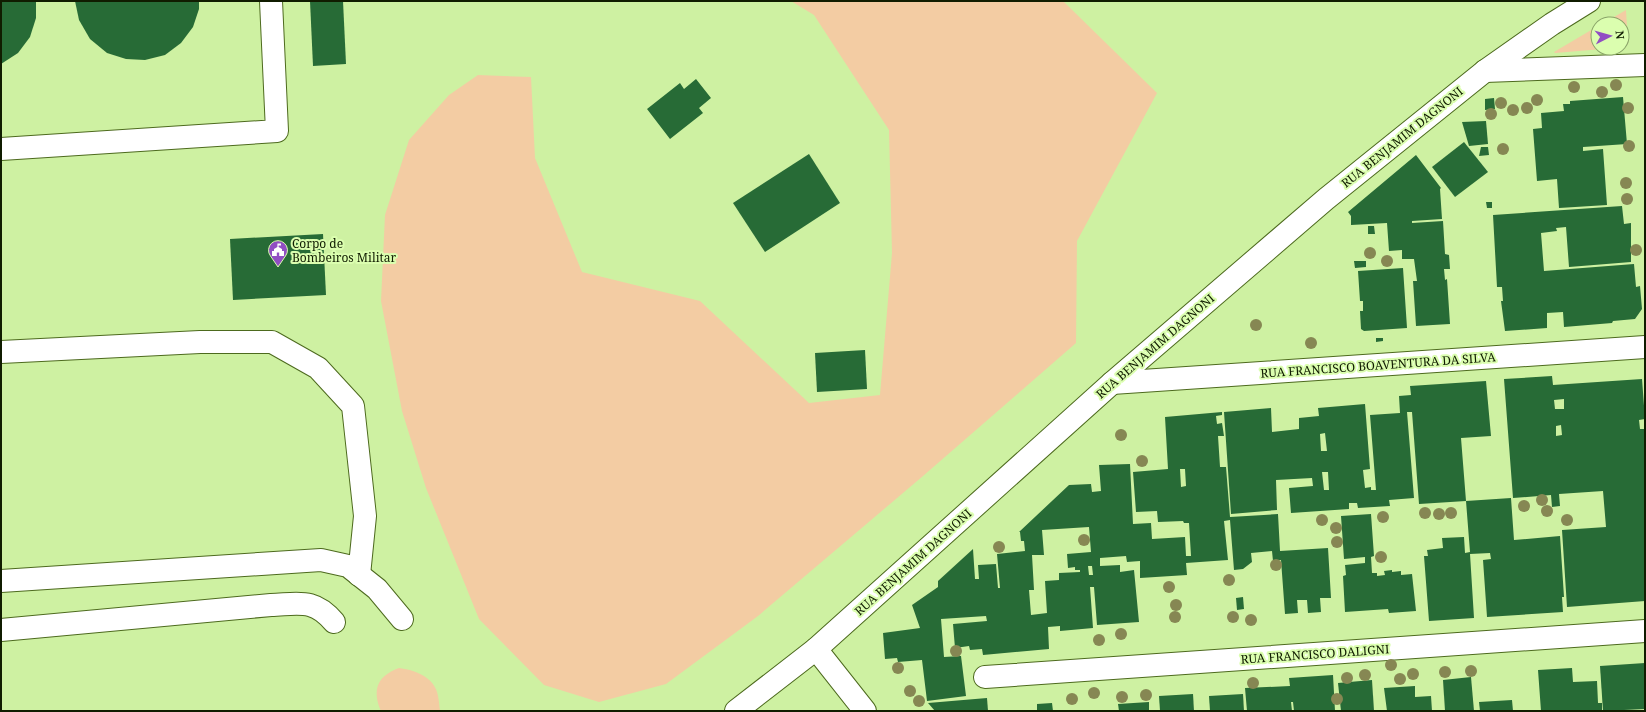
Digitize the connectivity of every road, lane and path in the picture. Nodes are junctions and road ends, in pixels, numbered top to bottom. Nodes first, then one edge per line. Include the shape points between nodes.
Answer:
1 (271, 1) edge
2 (1590, 1) edge
3 (1645, 65) edge
4 (1485, 71) junction
5 (1, 149) edge
6 (1645, 347) edge
7 (1, 352) edge
8 (1112, 384) junction
9 (359, 575) junction
10 (1, 581) edge
11 (402, 619) dead end
12 (334, 622) dead end
13 (1, 630) edge
14 (1645, 631) edge
15 (816, 648) junction
16 (985, 677) dead end
17 (736, 711) edge
18 (865, 711) edge

1 - 5 street via 277,131
2 - 4 street, RUA BENJAMIM DAGNONI
3 - 4 street
4 - 8 street, RUA BENJAMIM DAGNONI via 1326,198
6 - 8 street, RUA FRANCISCO BOAVENTURA DA SILVA
7 - 9 street via 200,342 272,342 318,368 353,406 365,516
8 - 15 street, RUA BENJAMIM DAGNONI
9 - 10 street via 348,566 321,560
9 - 11 street via 377,590
12 - 13 street via 325,612 308,603
14 - 16 street, RUA FRANCISCO DALIGNI
15 - 17 street, RUA BENJAMIM DAGNONI
15 - 18 street

